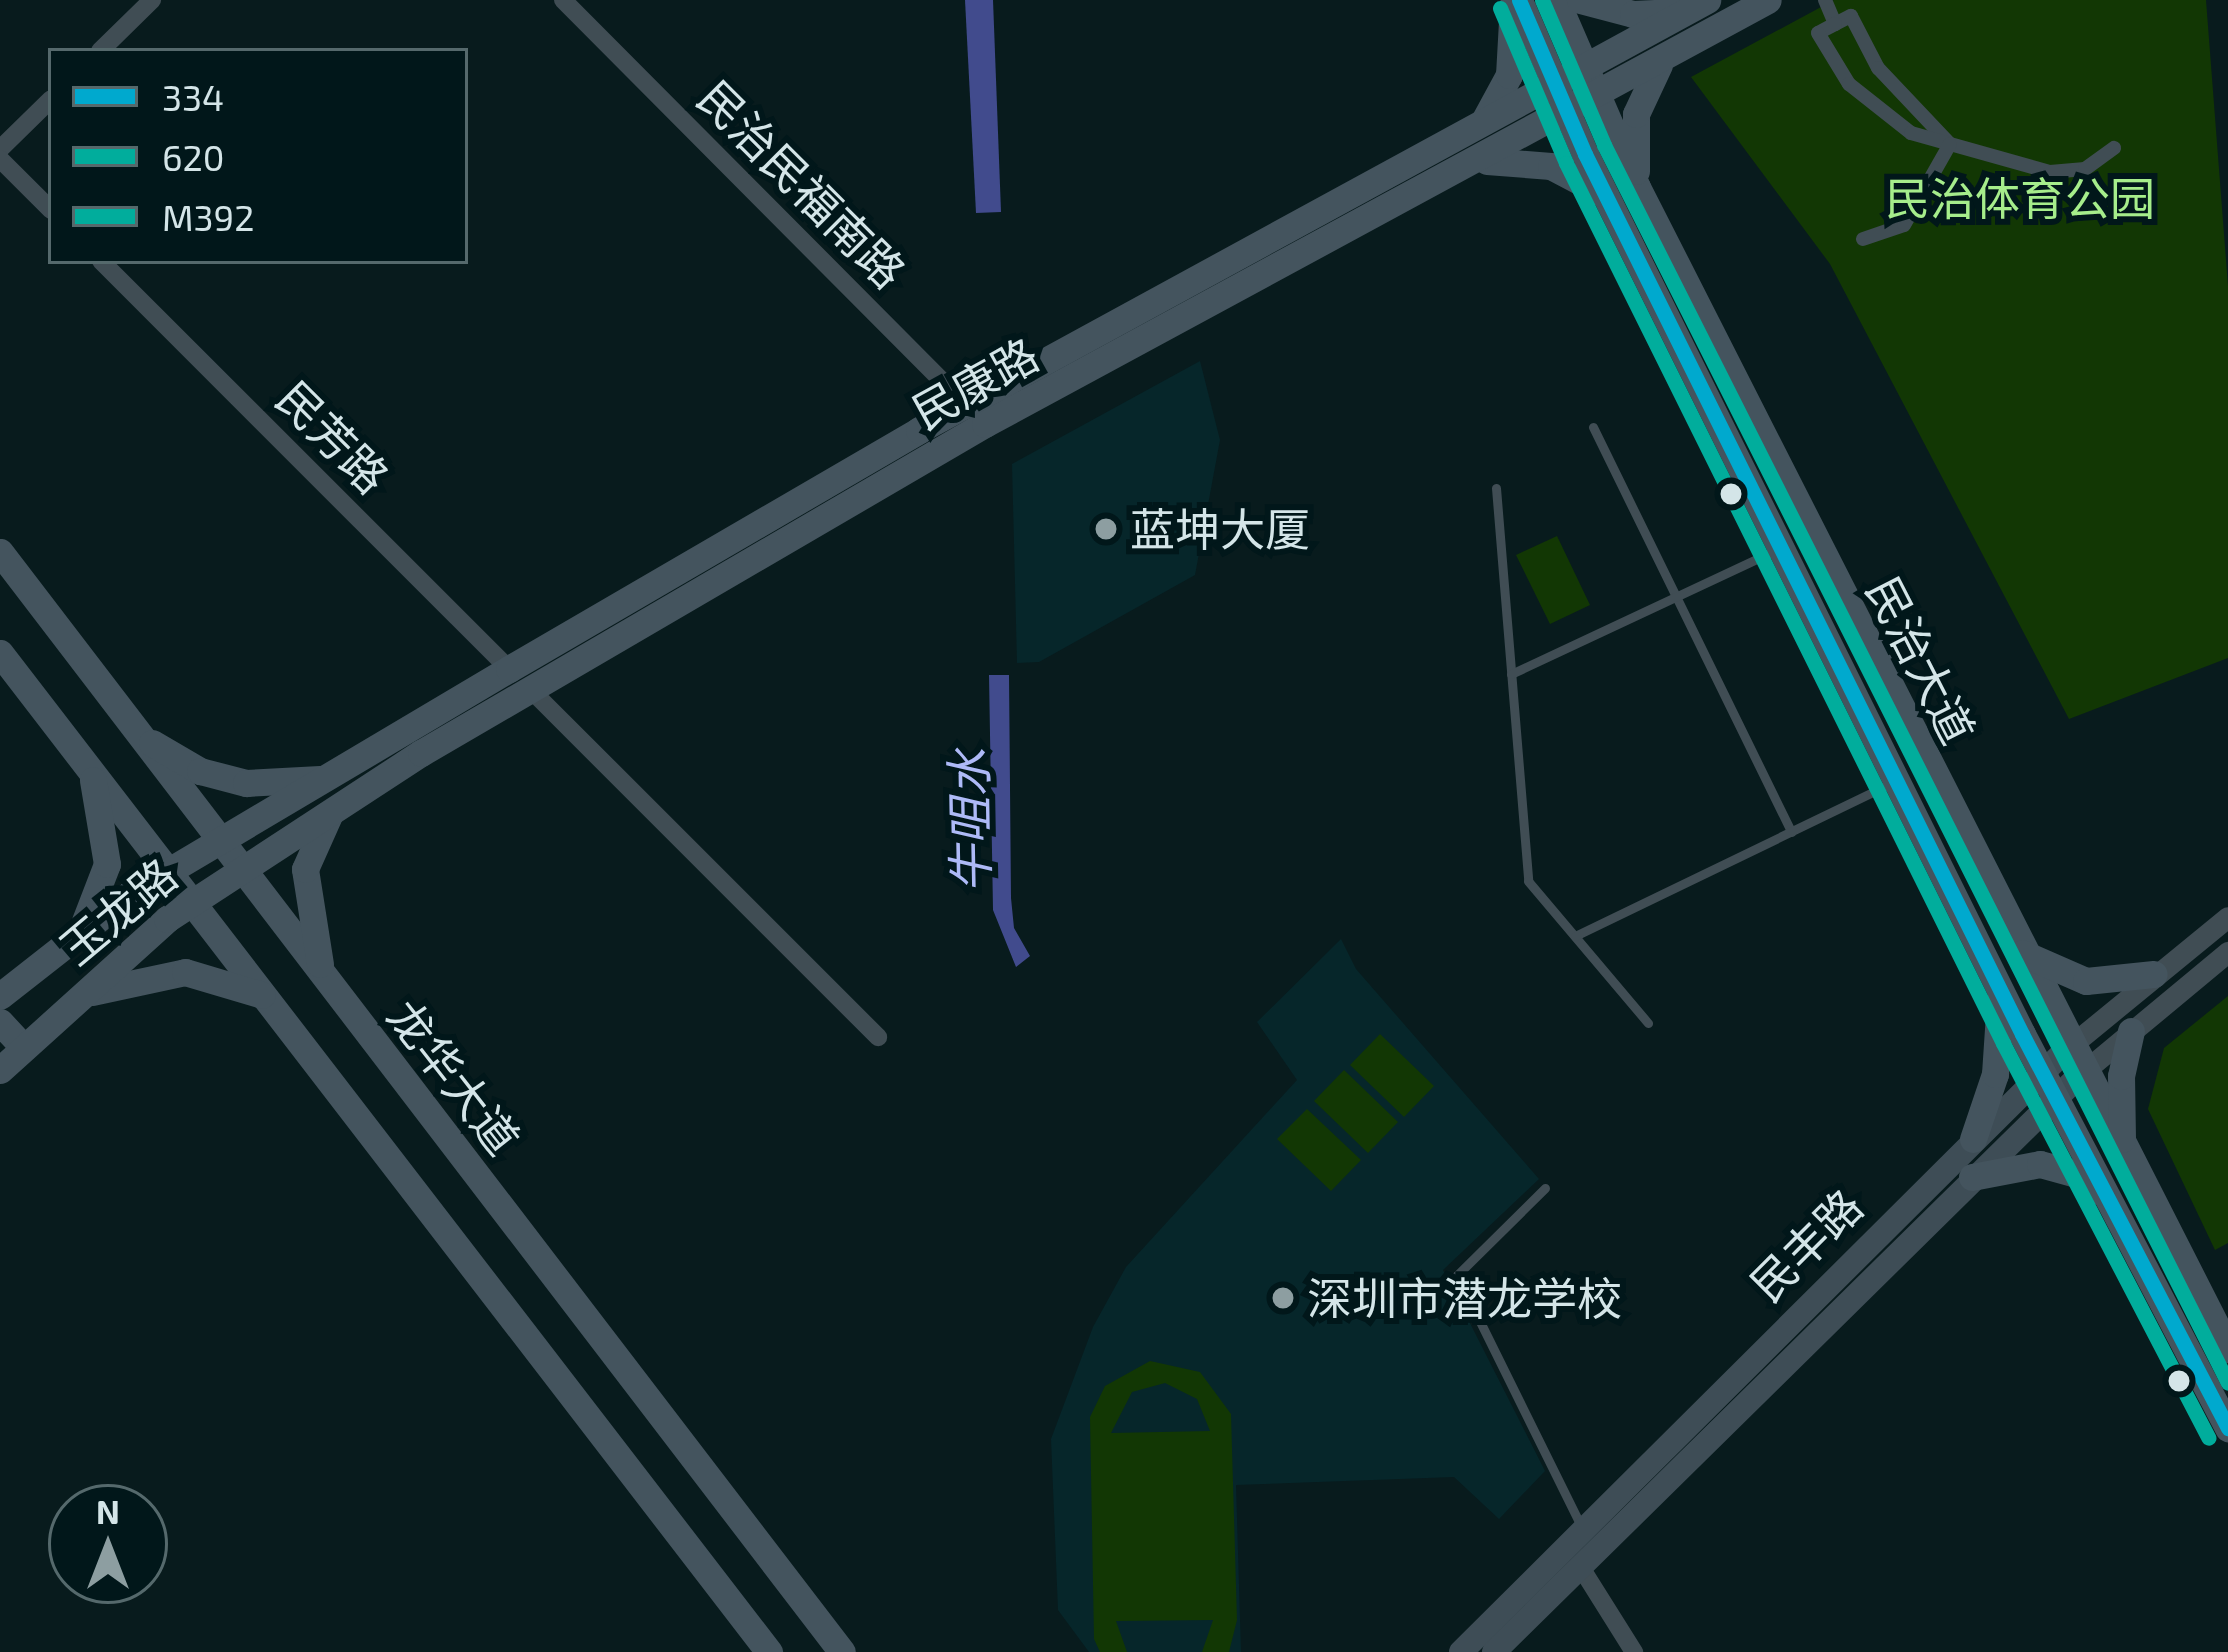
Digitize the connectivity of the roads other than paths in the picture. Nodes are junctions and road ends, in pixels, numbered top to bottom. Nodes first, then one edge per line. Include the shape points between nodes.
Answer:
1 (152, 0) edge
2 (563, 0) edge
3 (1516, 0) edge
4 (1556, 0) edge
5 (1580, 0) edge
6 (1768, 0) edge
7 (1825, 0) edge
8 (1697, 6) edge
9 (1835, 24) junction
10 (103, 48) edge
11 (1664, 59) junction
12 (1584, 69) junction
13 (1555, 85) junction
14 (1596, 98) junction
15 (48, 102) edge
16 (1567, 113) junction
17 (1479, 127) junction
18 (1950, 144) junction
19 (2114, 148) dead end
20 (0, 149) edge
21 (0, 159) edge
22 (1476, 162) junction
23 (1637, 187) junction
24 (1607, 196) junction
25 (48, 208) edge
26 (1863, 239) dead end
27 (104, 264) edge
28 (975, 414) junction
29 (1593, 427) dead end
30 (1496, 488) dead end
31 (1781, 548) junction
32 (0, 552) edge
33 (1676, 597) junction
34 (0, 653) edge
35 (509, 669) junction
36 (1511, 674) junction
37 (532, 690) junction
38 (136, 731) junction
39 (84, 760) junction
40 (330, 777) junction
41 (1897, 781) junction
42 (334, 807) junction
43 (1791, 832) junction
44 (221, 843) junction
45 (240, 868) junction
46 (170, 870) junction
47 (192, 900) junction
48 (2228, 917) edge
49 (1575, 936) junction
50 (73, 937) junction
51 (2021, 952) junction
52 (2228, 952) edge
53 (322, 974) junction
54 (2154, 974) junction
55 (1997, 982) junction
56 (0, 996) edge
57 (82, 996) junction
58 (268, 998) junction
59 (0, 1022) edge
60 (1648, 1023) dead end
61 (2131, 1031) junction
62 (878, 1037) dead end
63 (2069, 1047) junction
64 (24, 1048) junction
65 (0, 1070) edge
66 (2042, 1072) junction
67 (2082, 1073) junction
68 (2055, 1098) junction
69 (1973, 1139) junction
70 (2122, 1149) junction
71 (1972, 1177) junction
72 (1545, 1188) dead end
73 (2108, 1198) junction
74 (2228, 1349) edge
75 (2228, 1428) edge
76 (1582, 1528) junction
77 (1580, 1566) junction
78 (769, 1652) edge
79 (842, 1652) edge
80 (1461, 1652) edge
81 (1494, 1652) edge
82 (1634, 1652) edge

1 - 10 street
2 - 28 street, 民治民福南路
3 - 13 main road, 民治大道
3 - 17 main road via 1509,75
4 - 12 main road, 民治大道
5 - 8 main road via 1633,14
6 - 11 main road, 民康路
7 - 9 street
8 - 12 main road, 民康路
9 - 18 street via 1851,16 1878,68
9 - 18 street via 1818,32 1850,84 1911,133
11 - 14 main road, 民康路
11 - 23 main road via 1636,114
12 - 13 main road, 民康路
12 - 14 main road, 民治大道
13 - 16 main road, 民治大道
13 - 17 main road, 民康路
14 - 16 main road, 民康路
14 - 23 main road, 民治大道
15 - 20 street
16 - 22 main road, 民康路
16 - 24 main road, 民治大道
17 - 28 main road, 民康路
18 - 19 street via 2050,172 2085,169
18 - 26 street via 1904,225
21 - 25 street
22 - 24 main road via 1551,166
22 - 28 main road, 民康路
23 - 51 main road, 民治大道
24 - 31 main road, 民治大道
27 - 35 street, 民芳路
28 - 35 main road, 民康路
28 - 37 main road, 民康路
29 - 33 lane
30 - 36 lane
31 - 33 lane
31 - 41 main road, 民治大道
32 - 38 main road, 龙华大道
33 - 36 lane
33 - 43 lane
34 - 39 main road
35 - 40 main road, 民康路
36 - 49 lane via 1528,881
37 - 42 main road, 民康路
37 - 62 street
38 - 40 main road via 200,771 242,782
38 - 44 main road, 龙华大道
39 - 46 main road
39 - 50 main road via 103,818 107,864
40 - 44 main road, 民康路
41 - 43 lane
41 - 55 main road, 民治大道
42 - 45 main road, 民康路
42 - 53 main road via 305,869
43 - 49 lane
44 - 45 main road, 龙华大道
44 - 46 main road, 玉龙路
45 - 47 main road, 玉龙路
45 - 53 main road, 龙华大道
46 - 47 main road
46 - 50 main road, 玉龙路
47 - 57 main road, 玉龙路
47 - 58 main road
48 - 54 street, 民丰路
49 - 60 lane
50 - 56 main road, 玉龙路
51 - 54 main road via 2086,981
51 - 63 main road, 民治大道
52 - 61 street, 民丰路
53 - 79 main road, 龙华大道
54 - 63 street, 民丰路
55 - 66 main road, 民治大道
55 - 69 main road via 1995,1074
57 - 58 main road via 185,972 235,981
57 - 64 main road, 玉龙路
58 - 78 main road
59 - 64 main road
61 - 67 street, 民丰路
61 - 70 main road via 2121,1076
63 - 66 main road, 民丰路
63 - 67 main road, 民治大道
64 - 65 main road, 玉龙路
66 - 68 main road, 民治大道
66 - 69 main road, 民丰路
67 - 68 main road, 民丰路
67 - 70 main road, 民治大道
68 - 71 main road, 民丰路
68 - 73 main road, 民治大道
69 - 76 main road, 民丰路
70 - 74 main road, 民治大道
71 - 73 main road via 2040,1164 2084,1176
71 - 77 main road, 民丰路
72 - 76 lane via 1457,1275
73 - 75 main road, 民治大道
76 - 80 main road, 民丰路
77 - 81 main road, 民丰路
77 - 82 street

